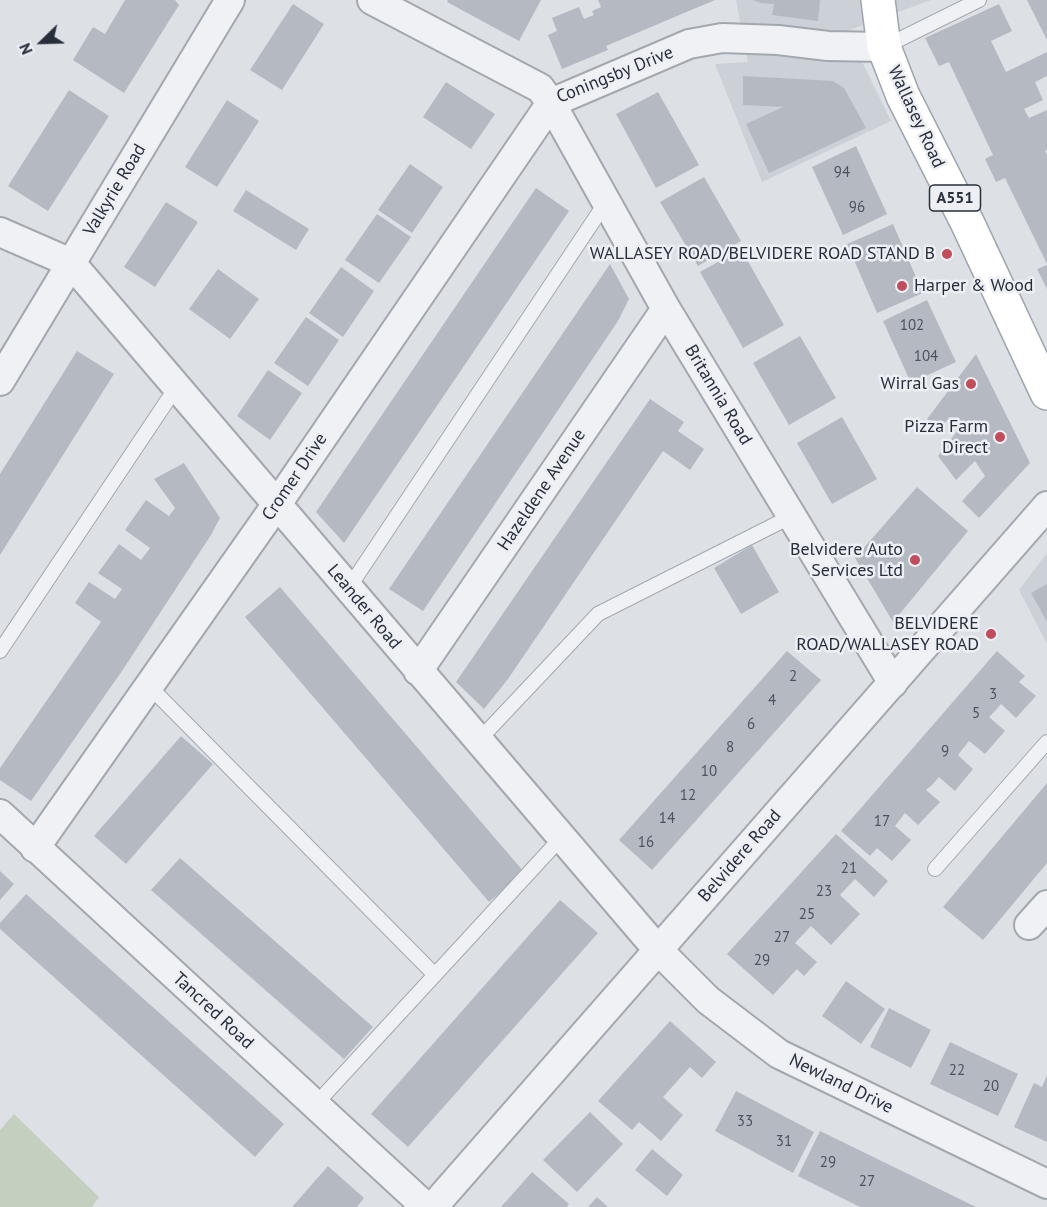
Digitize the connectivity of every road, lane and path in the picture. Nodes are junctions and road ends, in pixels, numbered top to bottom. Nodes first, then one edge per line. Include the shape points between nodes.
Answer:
1 (230, 0) edge
2 (372, 0) edge
3 (878, 0) edge
4 (979, 0) edge
5 (884, 47) junction
6 (551, 103) junction
7 (606, 202) junction
8 (0, 232) edge
9 (71, 263) junction
10 (666, 309) junction
11 (0, 381) edge
12 (177, 386) junction
13 (1047, 393) edge
14 (277, 504) junction
15 (1047, 506) edge
16 (792, 516) junction
17 (348, 589) junction
18 (0, 651) edge
19 (418, 671) junction
20 (893, 683) junction
21 (150, 687) junction
22 (478, 741) junction
23 (1047, 742) edge
24 (0, 814) edge
25 (561, 838) junction
26 (35, 848) junction
27 (934, 869) dead end
28 (658, 950) junction
29 (435, 975) junction
30 (315, 1105) junction
31 (1047, 1184) edge
32 (426, 1207) edge
33 (433, 1207) edge

1 - 9 street, Valkyrie Road
2 - 6 street, Coningsby Drive via 540,88
3 - 5 main road, Wallasey Road / A551
4 - 5 lane
5 - 6 street, Coningsby Drive via 722,38 689,45
5 - 13 main road, Wallasey Road / A551 via 903,96
6 - 7 street, Britannia Road
6 - 14 street, Cromer Drive
7 - 10 street, Britannia Road
7 - 17 lane
8 - 9 street
9 - 11 street, Valkyrie Road
9 - 12 street, Leander Road
10 - 16 street, Britannia Road
10 - 19 street, Hazeldene Avenue
12 - 14 street, Leander Road
12 - 18 lane
14 - 17 street, Leander Road
14 - 21 street, Cromer Drive
15 - 20 street, Belvidere Road
16 - 20 street, Britannia Road
16 - 22 lane via 598,614
17 - 19 street, Leander Road
19 - 22 street, Leander Road
20 - 28 street, Belvidere Road
21 - 26 street, Cromer Drive
21 - 29 lane
22 - 25 street, Leander Road
23 - 27 lane
24 - 26 street, Tancred Road
25 - 28 street, Leander Road
25 - 29 lane
26 - 30 street, Tancred Road
28 - 31 street, Newland Drive via 708,1000 779,1054
28 - 33 street, Belvidere Road
29 - 30 lane
30 - 32 street, Tancred Road

